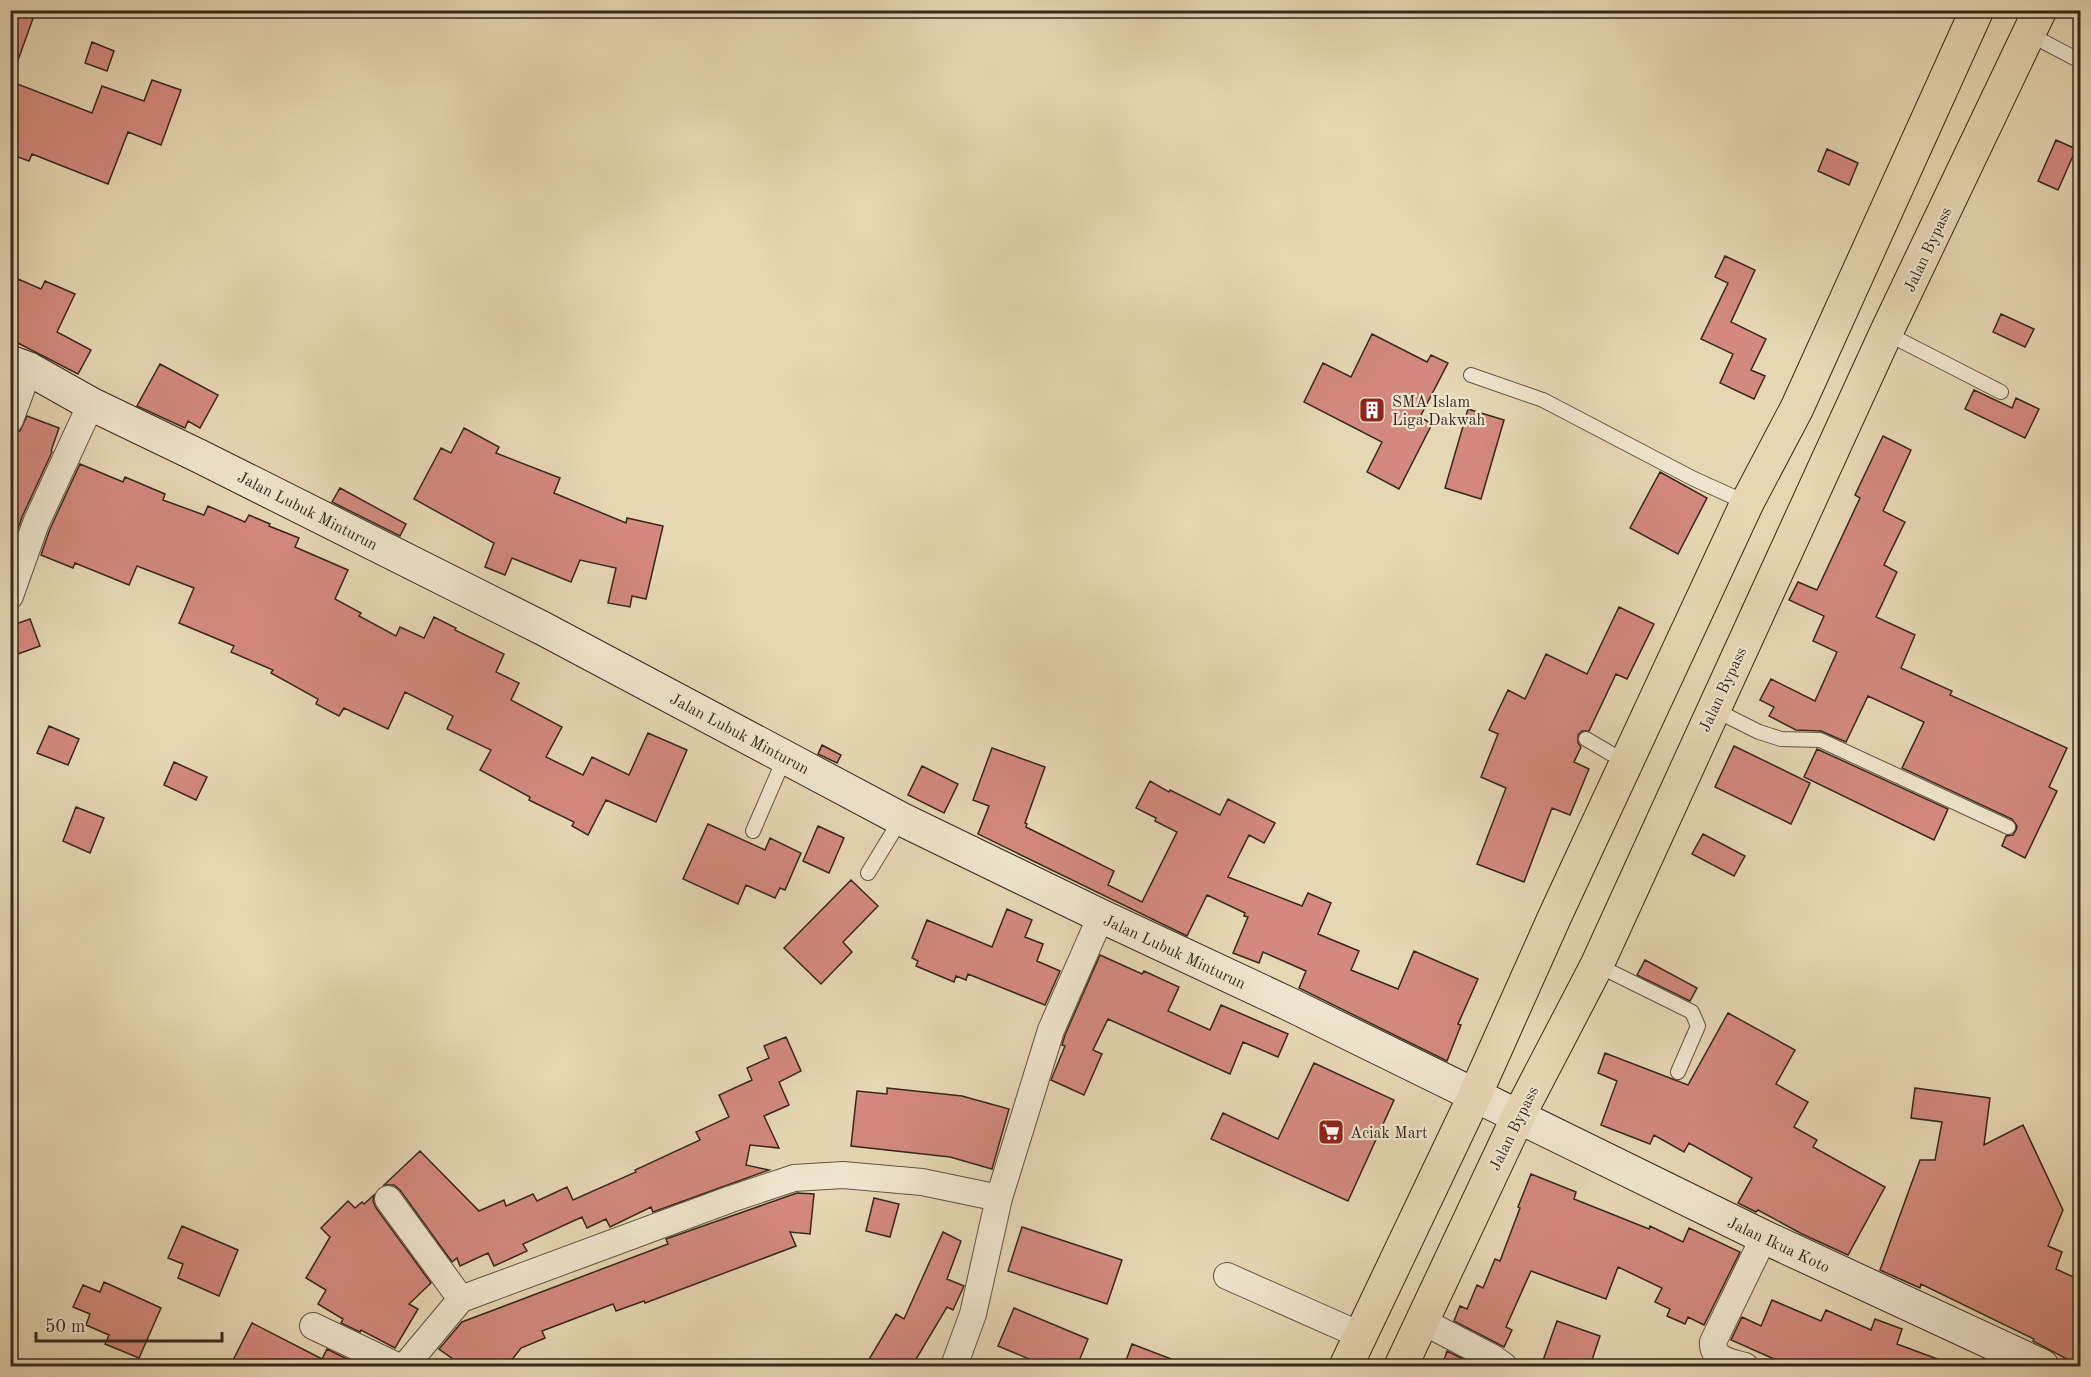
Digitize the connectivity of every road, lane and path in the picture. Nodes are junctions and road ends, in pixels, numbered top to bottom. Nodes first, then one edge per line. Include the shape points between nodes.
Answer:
1 (1977, 10) edge
2 (2034, 22) edge
3 (2080, 61) edge
4 (1886, 333) junction
5 (20, 365) edge
6 (1471, 375) dead end
7 (2001, 392) dead end
8 (91, 404) junction
9 (1797, 408) junction
10 (10, 420) edge
11 (1842, 432) junction
12 (1747, 502) junction
13 (10, 596) edge
14 (1713, 709) junction
15 (1586, 740) dead end
16 (785, 757) junction
17 (1628, 763) junction
18 (901, 819) junction
19 (2008, 827) dead end
20 (753, 831) dead end
21 (868, 873) dead end
22 (1101, 916) junction
23 (1597, 966) junction
24 (1678, 1072) dead end
25 (1475, 1095) junction
26 (1519, 1115) junction
27 (999, 1198) junction
28 (388, 1199) dead end
29 (1764, 1237) junction
30 (1227, 1276) dead end
31 (461, 1299) junction
32 (1422, 1321) junction
33 (313, 1326) dead end
34 (1360, 1335) junction
35 (397, 1366) edge
36 (405, 1366) edge
37 (954, 1366) edge
38 (1346, 1366) edge
39 (1401, 1366) edge
40 (1504, 1366) edge
41 (1746, 1366) edge
42 (2042, 1366) edge

1 - 9 highway
2 - 3 lane
2 - 4 highway, Jalan Bypass
4 - 7 lane
4 - 11 highway, Jalan Bypass
5 - 8 street, Jalan Lubuk Minturun
5 - 10 street
6 - 12 lane via 1544,400 1694,479
8 - 13 street via 36,523
8 - 16 street, Jalan Lubuk Minturun via 542,628
9 - 11 highway
9 - 12 highway
11 - 14 highway, Jalan Bypass
12 - 17 highway
14 - 19 lane via 1781,739 1820,740
14 - 23 highway, Jalan Bypass
15 - 17 lane
16 - 18 street, Jalan Lubuk Minturun
16 - 20 lane
17 - 25 highway
18 - 21 lane
18 - 22 street, Jalan Lubuk Minturun
22 - 25 street, Jalan Lubuk Minturun
22 - 27 street via 1051,1030
23 - 24 lane via 1692,1012 1698,1026
23 - 26 highway, Jalan Bypass
25 - 26 street, Jalan Lubuk Minturun
25 - 34 highway
26 - 29 street, Jalan Ikua Koto
26 - 32 highway, Jalan Bypass
27 - 31 street via 922,1182 843,1175 794,1178
27 - 37 street via 973,1314
28 - 31 street
29 - 41 street via 1713,1342 1719,1358
29 - 42 street, Jalan Ikua Koto
30 - 34 street
31 - 36 street
32 - 39 highway, Jalan Bypass
32 - 40 street
33 - 35 street
34 - 38 highway

